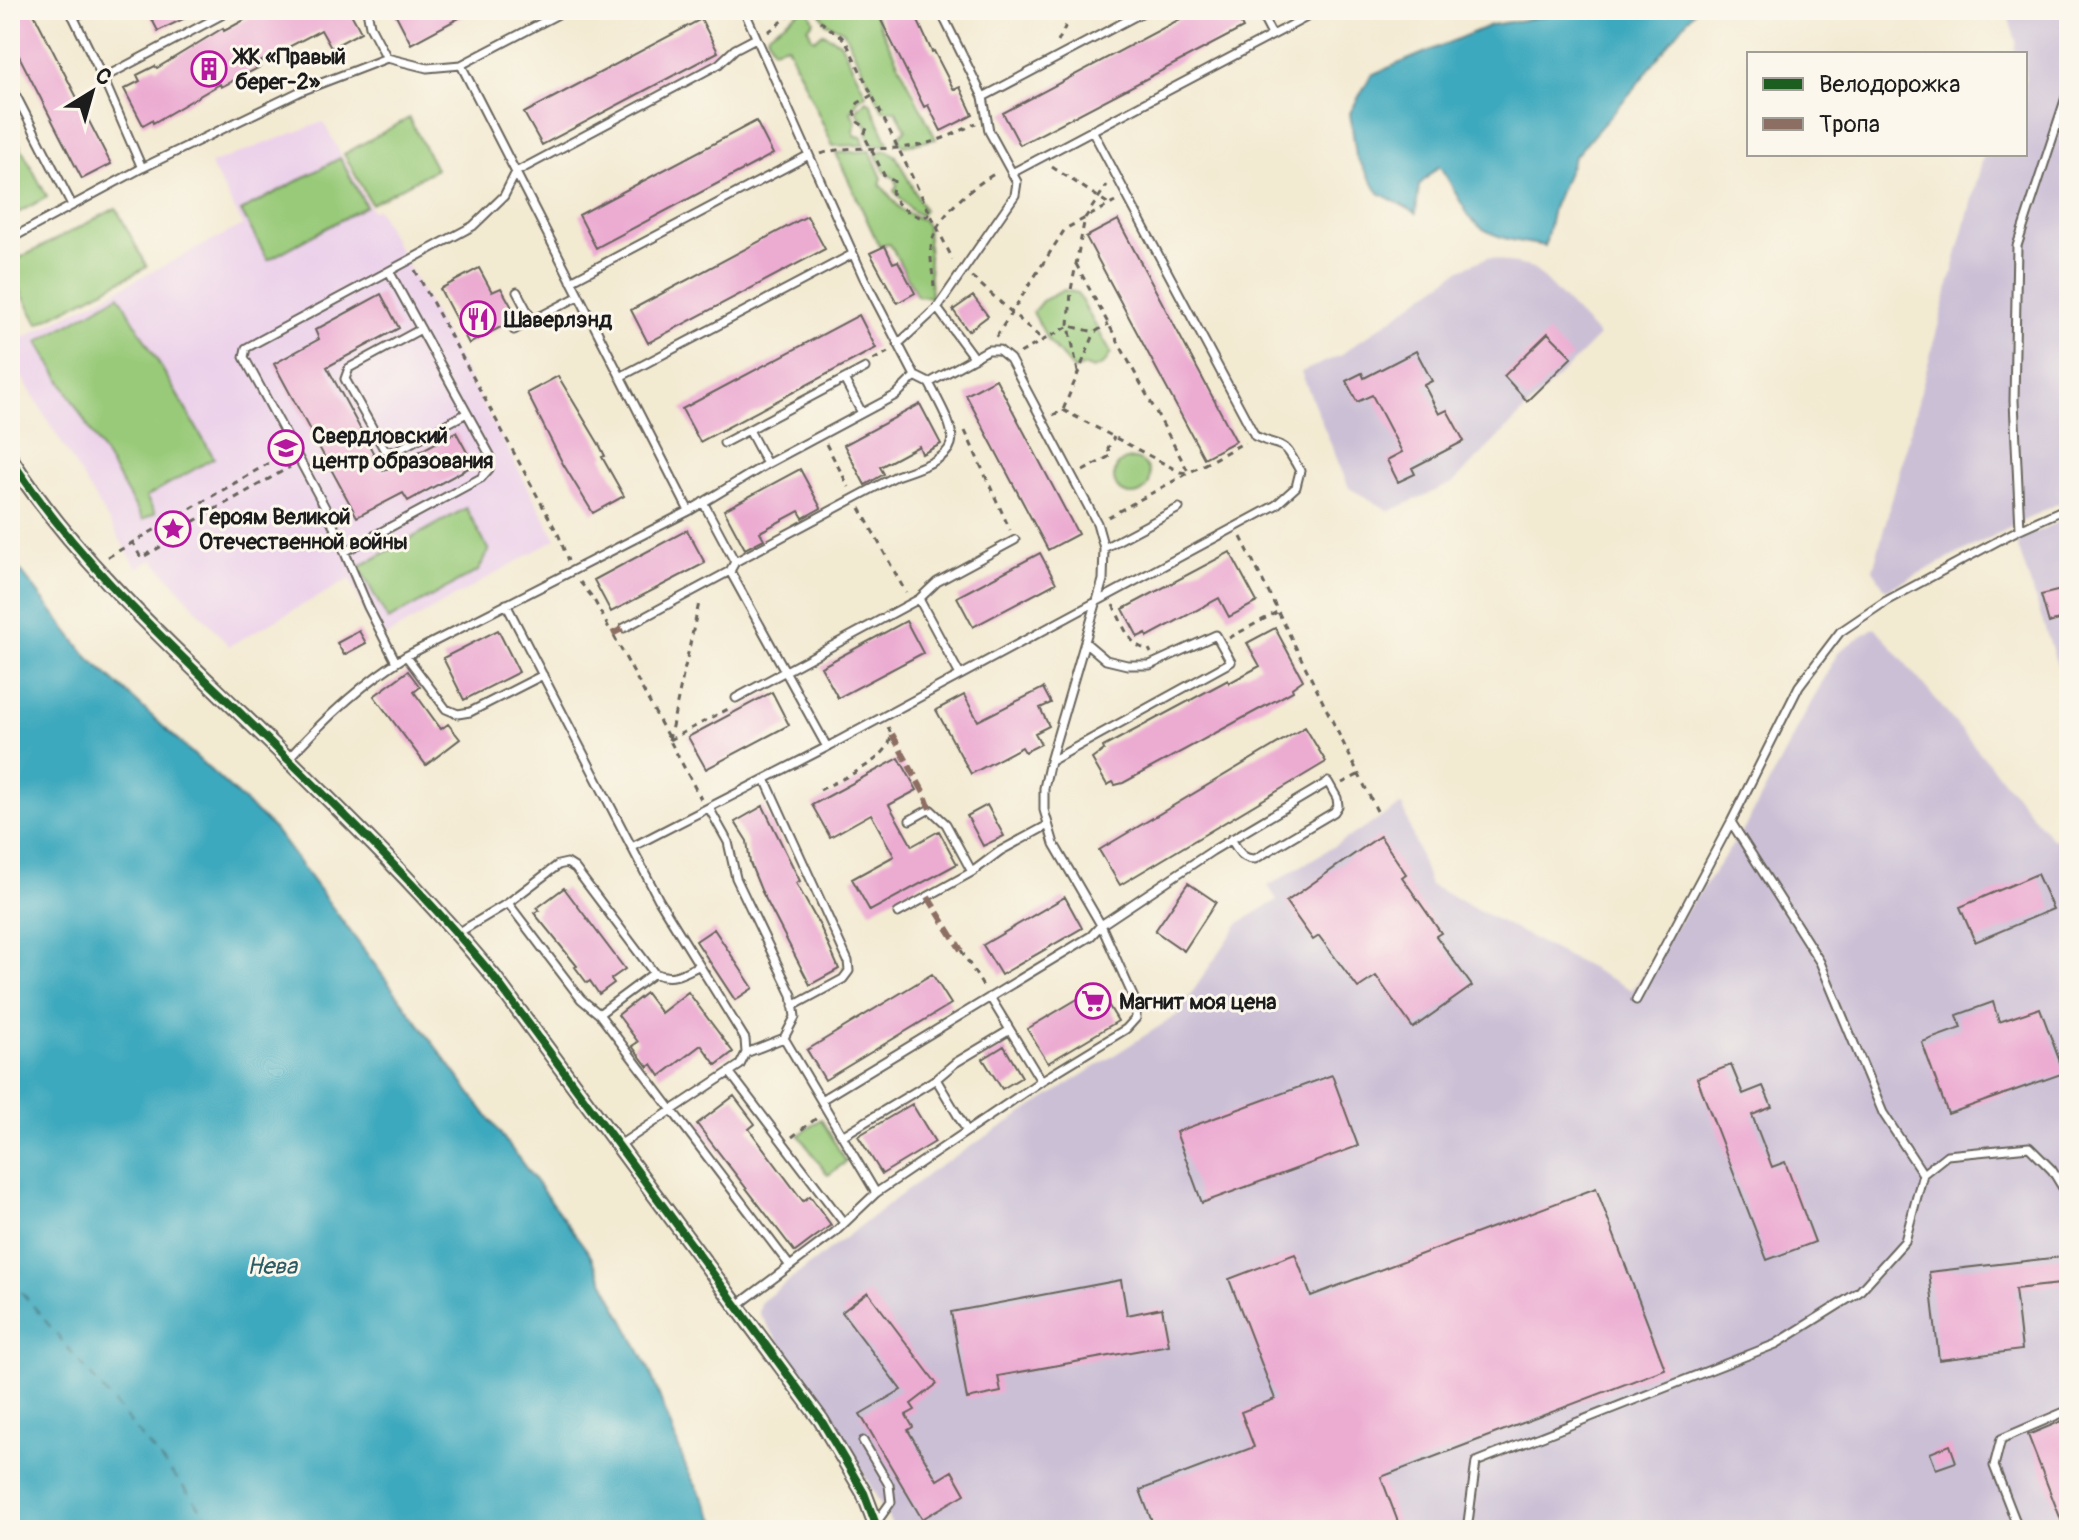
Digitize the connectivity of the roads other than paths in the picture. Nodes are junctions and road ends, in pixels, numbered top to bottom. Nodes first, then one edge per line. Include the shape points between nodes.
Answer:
1 (88, 10) edge
2 (231, 10) edge
3 (368, 10) edge
4 (544, 10) edge
5 (566, 10) edge
6 (744, 10) edge
7 (940, 10) edge
8 (1147, 10) edge
9 (1259, 10) edge
10 (1313, 10) edge
11 (72, 13) edge
12 (549, 19) junction
13 (1272, 35) junction
14 (756, 38) junction
15 (387, 58) junction
16 (461, 65) junction
17 (103, 78) junction
18 (10, 84) edge
19 (2069, 88) edge
20 (983, 97) junction
21 (1092, 130) junction
22 (810, 157) junction
23 (142, 168) junction
24 (1010, 170) junction
25 (516, 172) junction
26 (72, 205) junction
27 (10, 239) edge
28 (853, 254) junction
29 (389, 271) junction
30 (571, 281) junction
31 (517, 292) dead end
32 (579, 296) junction
33 (937, 308) junction
34 (532, 320) junction
35 (421, 329) junction
36 (514, 330) dead end
37 (898, 344) junction
38 (974, 358) junction
39 (865, 368) road end
40 (915, 376) junction
41 (620, 377) junction
42 (844, 379) junction
43 (929, 383) junction
44 (467, 413) junction
45 (862, 413) junction
46 (749, 430) junction
47 (724, 443) dead end
48 (10, 458) edge
49 (767, 464) junction
50 (703, 502) junction
51 (2069, 507) edge
52 (1179, 508) dead end
53 (689, 511) junction
54 (2020, 529) junction
55 (1015, 540) road end
56 (1104, 548) junction
57 (346, 551) junction
58 (735, 562) junction
59 (730, 571) junction
60 (1099, 600) junction
61 (915, 601) junction
62 (506, 604) junction
63 (624, 628) dead end
64 (1086, 643) junction
65 (406, 656) junction
66 (396, 662) junction
67 (785, 671) junction
68 (543, 675) junction
69 (960, 675) junction
70 (736, 698) dead end
71 (827, 747) junction
72 (288, 759) junction
73 (1050, 761) junction
74 (765, 779) junction
75 (709, 808) junction
76 (910, 820) dead end
77 (1731, 822) junction
78 (1048, 825) junction
79 (1231, 839) junction
80 (632, 847) junction
81 (972, 872) junction
82 (508, 903) junction
83 (898, 913) dead end
84 (1101, 925) junction
85 (458, 933) junction
86 (698, 966) junction
87 (654, 973) junction
88 (990, 997) junction
89 (1636, 1000) dead end
90 (793, 1006) junction
91 (599, 1014) junction
92 (1010, 1030) junction
93 (784, 1038) junction
94 (746, 1053) junction
95 (730, 1073) junction
96 (936, 1079) junction
97 (1041, 1081) junction
98 (821, 1100) junction
99 (672, 1111) junction
100 (967, 1131) junction
101 (842, 1136) junction
102 (618, 1146) junction
103 (1923, 1174) junction
104 (876, 1193) junction
105 (2066, 1193) dead end
106 (844, 1223) junction
107 (790, 1266) junction
108 (738, 1305) junction
109 (2069, 1410) edge
110 (863, 1441) dead end
111 (877, 1526) edge
112 (1467, 1530) edge
113 (2019, 1530) edge

1 - 11 lane
2 - 17 lane
3 - 15 lane via 370,26
4 - 12 lane
5 - 12 lane
6 - 14 lane
7 - 20 lane
8 - 20 lane
9 - 13 lane
10 - 13 lane
11 - 17 lane
12 - 16 lane
13 - 21 lane
14 - 22 lane
14 - 25 lane via 719,64
15 - 16 lane via 427,68
15 - 23 lane via 301,91
16 - 25 lane
17 - 23 lane
18 - 26 lane
19 - 54 lane via 2017,246 2014,401
20 - 24 lane via 989,131
21 - 24 lane
21 - 60 lane via 1255,436 1287,448 1300,471 1296,487 1276,505
22 - 28 lane
22 - 30 lane
23 - 26 lane
24 - 33 lane via 1017,182 1015,195
25 - 29 lane via 504,196 473,226
25 - 30 lane
26 - 27 lane
28 - 37 lane
28 - 41 lane
29 - 35 lane
29 - 57 lane via 244,352
30 - 32 lane
31 - 34 lane
32 - 34 lane
32 - 41 lane
33 - 37 lane
33 - 38 lane
34 - 36 lane
35 - 44 lane
35 - 44 lane via 345,372 364,414 384,449 394,452
37 - 40 lane
38 - 43 lane
38 - 56 lane via 999,350 1010,359 1097,523
39 - 42 lane
40 - 43 lane
40 - 45 lane via 896,395
41 - 53 lane
42 - 45 lane
42 - 46 lane
43 - 58 lane via 952,426 948,453
44 - 57 lane via 490,455 489,469
45 - 49 lane
46 - 47 lane
46 - 49 lane
48 - 72 street via 96,566
49 - 50 lane
50 - 53 lane
50 - 58 lane
51 - 54 lane
52 - 56 lane
53 - 62 lane
54 - 77 lane via 1886,601 1840,632 1799,686
55 - 61 lane via 937,582
56 - 60 lane
57 - 66 lane
58 - 59 lane
59 - 63 lane
59 - 67 lane
60 - 64 lane
60 - 69 lane
61 - 67 lane
61 - 69 lane
62 - 65 lane
62 - 68 lane
64 - 73 lane
64 - 73 lane via 1106,660 1138,665 1216,635 1231,662
65 - 66 lane
65 - 68 lane via 446,709 458,714
66 - 72 lane via 343,702
67 - 70 lane
67 - 71 lane
68 - 80 lane
69 - 71 lane
71 - 74 lane
72 - 85 street
73 - 78 lane via 1044,788
74 - 75 lane
74 - 90 lane via 848,961 843,979
75 - 80 lane
75 - 90 lane via 728,842 736,878
76 - 81 lane via 930,809 946,824
77 - 89 lane
77 - 103 lane via 1820,962 1883,1113
78 - 81 lane
78 - 84 lane
79 - 79 lane via 1328,782 1332,788 1338,806 1334,812 1255,859 1241,855
79 - 84 lane
80 - 86 lane
81 - 83 lane
82 - 85 lane
82 - 87 lane via 567,863
82 - 91 lane via 581,999
84 - 88 lane
84 - 97 lane via 1136,1003 1136,1018
85 - 102 street
86 - 87 lane via 675,977
86 - 94 lane via 745,1039
87 - 91 lane
88 - 92 lane
88 - 98 lane
90 - 93 lane via 795,1017
91 - 99 lane
92 - 96 lane
92 - 97 lane
93 - 94 lane
93 - 98 lane
94 - 95 lane
95 - 99 lane
95 - 106 lane
96 - 100 lane
96 - 101 lane
97 - 100 lane
98 - 101 lane
99 - 102 lane
99 - 107 lane
100 - 104 lane
101 - 104 lane
102 - 108 street
103 - 105 lane via 1947,1155 2029,1147
103 - 112 lane via 1905,1241 1859,1292 1776,1344 1476,1462
104 - 106 lane
106 - 107 lane
107 - 108 lane
108 - 111 street via 821,1420
109 - 113 lane via 2001,1439 1994,1466
110 - 111 lane via 889,1485 891,1502

